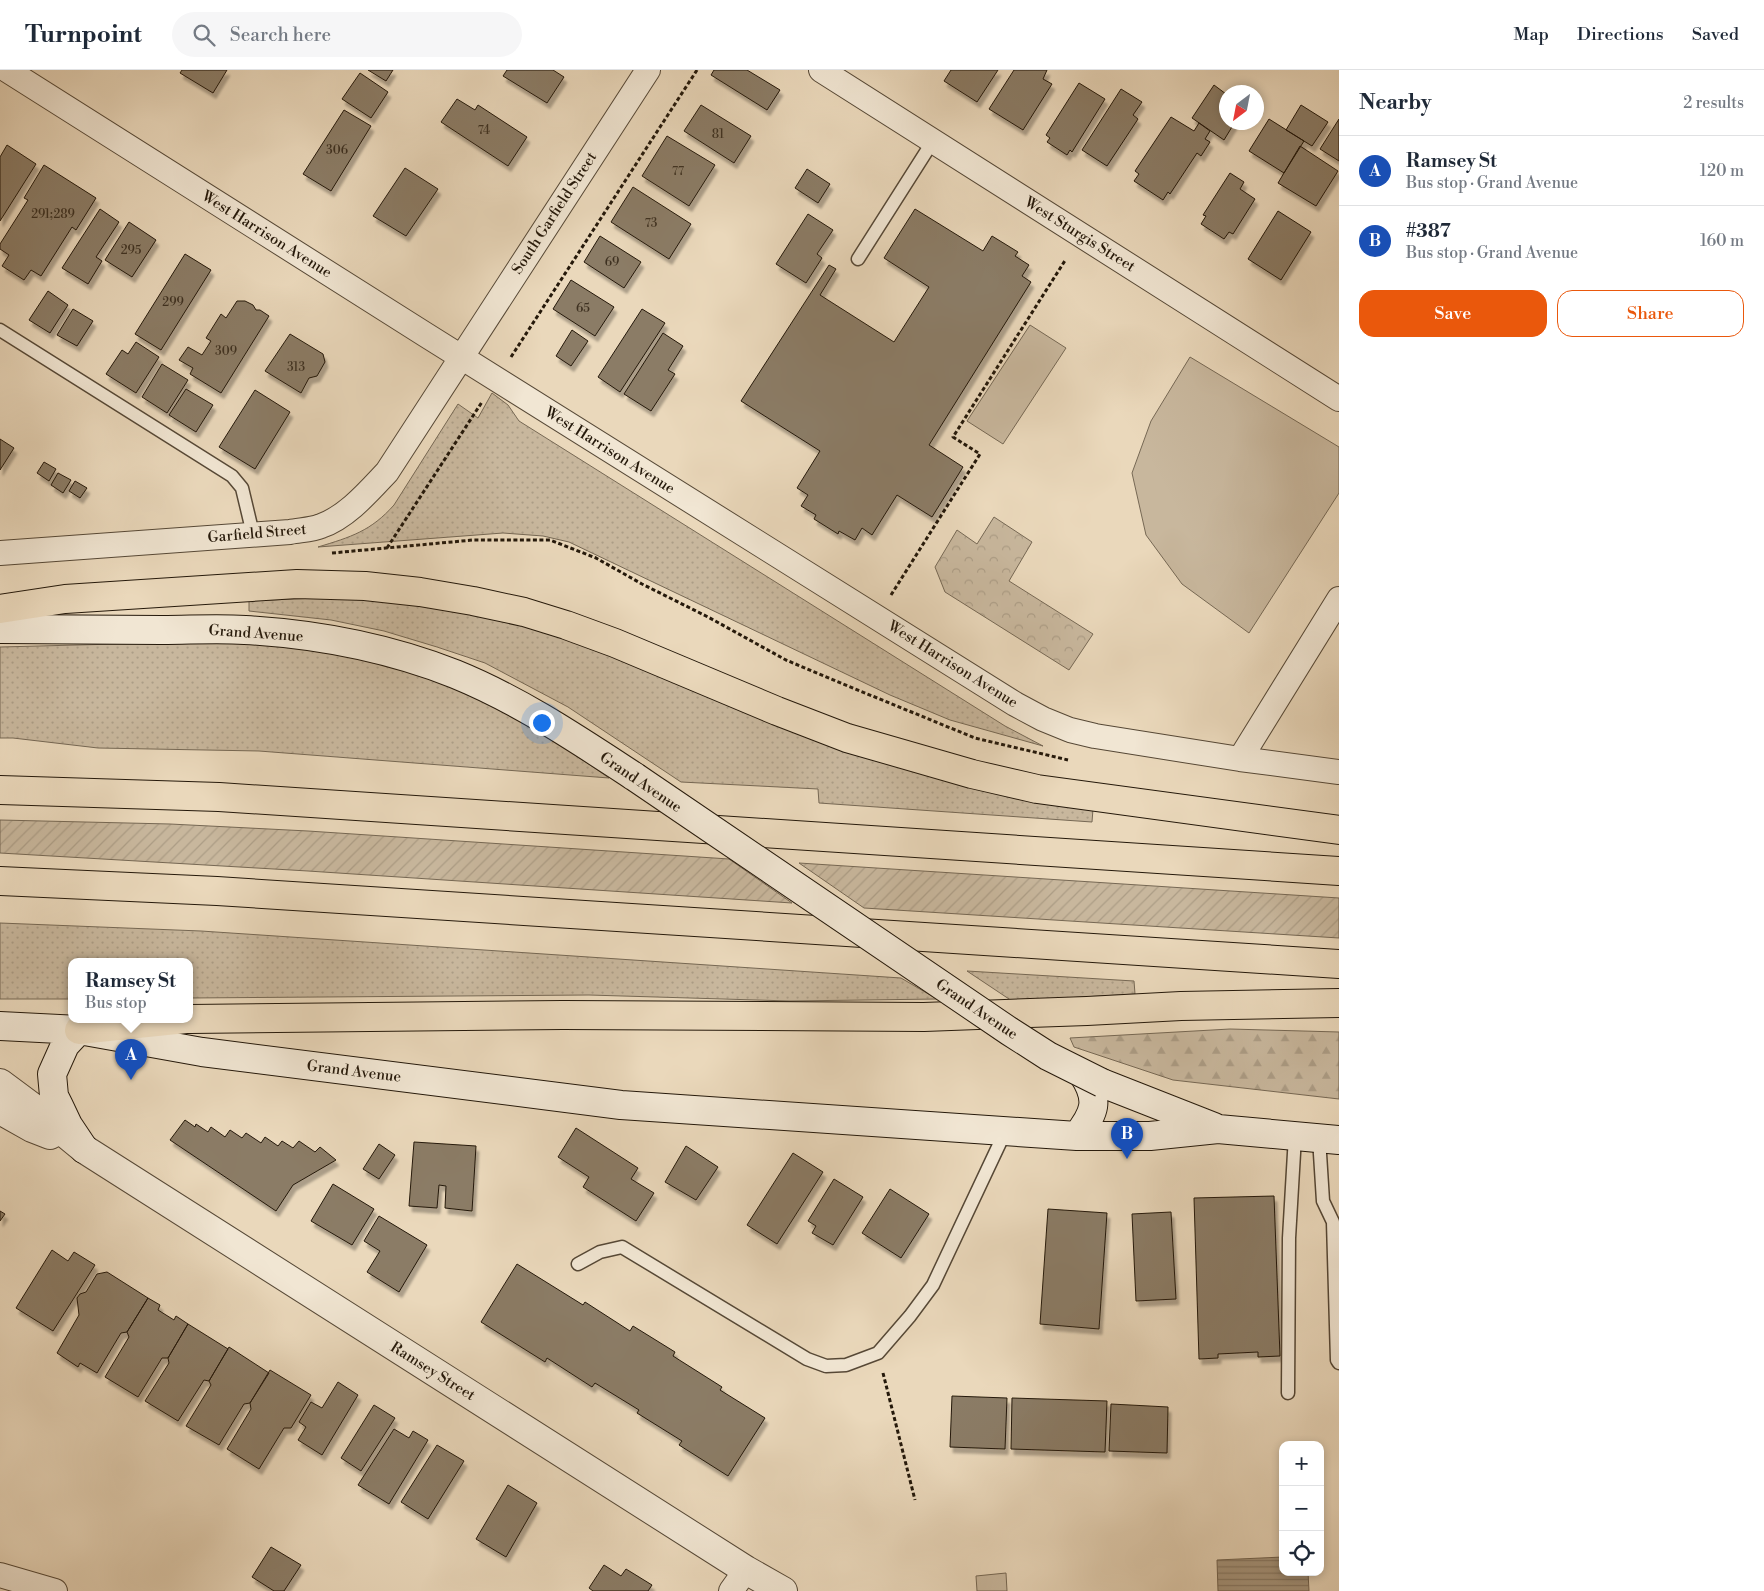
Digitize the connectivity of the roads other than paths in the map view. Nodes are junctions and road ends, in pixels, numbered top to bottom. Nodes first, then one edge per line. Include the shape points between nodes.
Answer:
1 (7, 70) edge
2 (648, 70) edge
3 (821, 70) edge
4 (933, 140) junction
5 (858, 259) dead end
6 (0, 330) edge
7 (461, 357) junction
8 (1339, 399) edge
9 (253, 534) junction
10 (0, 553) edge
11 (1339, 599) edge
12 (0, 609) edge
13 (0, 629) edge
14 (1240, 759) junction
15 (1339, 772) edge
16 (0, 790) edge
17 (1339, 830) edge
18 (1339, 871) edge
19 (0, 881) edge
20 (1339, 964) edge
21 (1339, 1003) edge
22 (193, 1019) edge
23 (147, 1023) edge
24 (0, 1026) edge
25 (79, 1030) junction
26 (1092, 1081) junction
27 (0, 1083) edge
28 (0, 1110) edge
29 (1218, 1129) junction
30 (1006, 1130) junction
31 (1076, 1136) junction
32 (1318, 1138) edge
33 (84, 1149) junction
34 (578, 1264) dead end
35 (1339, 1363) edge
36 (1288, 1393) dead end
37 (0, 1575) edge
38 (739, 1580) edge
39 (55, 1591) edge
40 (782, 1591) edge

1 - 7 street, West Harrison Avenue
2 - 7 street, South Garfield Street
3 - 4 street, West Sturgis Street
4 - 5 lane
4 - 8 street, West Sturgis Street
6 - 9 lane via 232,476 242,488
7 - 9 street, Garfield Street via 387,472 366,495 346,512 321,526
7 - 14 street, West Harrison Avenue via 1043,719 1095,736
9 - 10 street, Garfield Street
11 - 14 street
12 - 17 highway via 65,599 297,584 420,592 524,612 566,625 847,738 972,774 1046,790
13 - 26 main road, Grand Avenue, bridge via 244,630 307,636 408,658 454,674 512,700 560,728 1009,1031
14 - 15 street, West Harrison Avenue
16 - 18 highway via 219,797
19 - 20 highway via 217,891
21 - 22 highway via 924,1017 563,1015
23 - 25 highway
24 - 25 main road, Grand Avenue
25 - 30 main road, Grand Avenue via 202,1052 621,1105
25 - 33 main road via 65,1044 52,1074 54,1096
26 - 29 main road, Grand Avenue
26 - 31 main road via 1093,1110
27 - 33 main road, Ramsey Street
28 - 33 main road, Ramsey Street via 32,1128
29 - 31 main road, Grand Avenue via 1150,1136
29 - 32 main road, Grand Avenue
30 - 31 main road, Grand Avenue
30 - 34 lane via 934,1285 878,1353 846,1365 826,1366 807,1359 622,1247 600,1252
32 - 35 lane via 1322,1201 1333,1222
32 - 36 lane via 1289,1238
33 - 38 main road, Ramsey Street
37 - 39 street
38 - 40 main road, Ramsey Street

